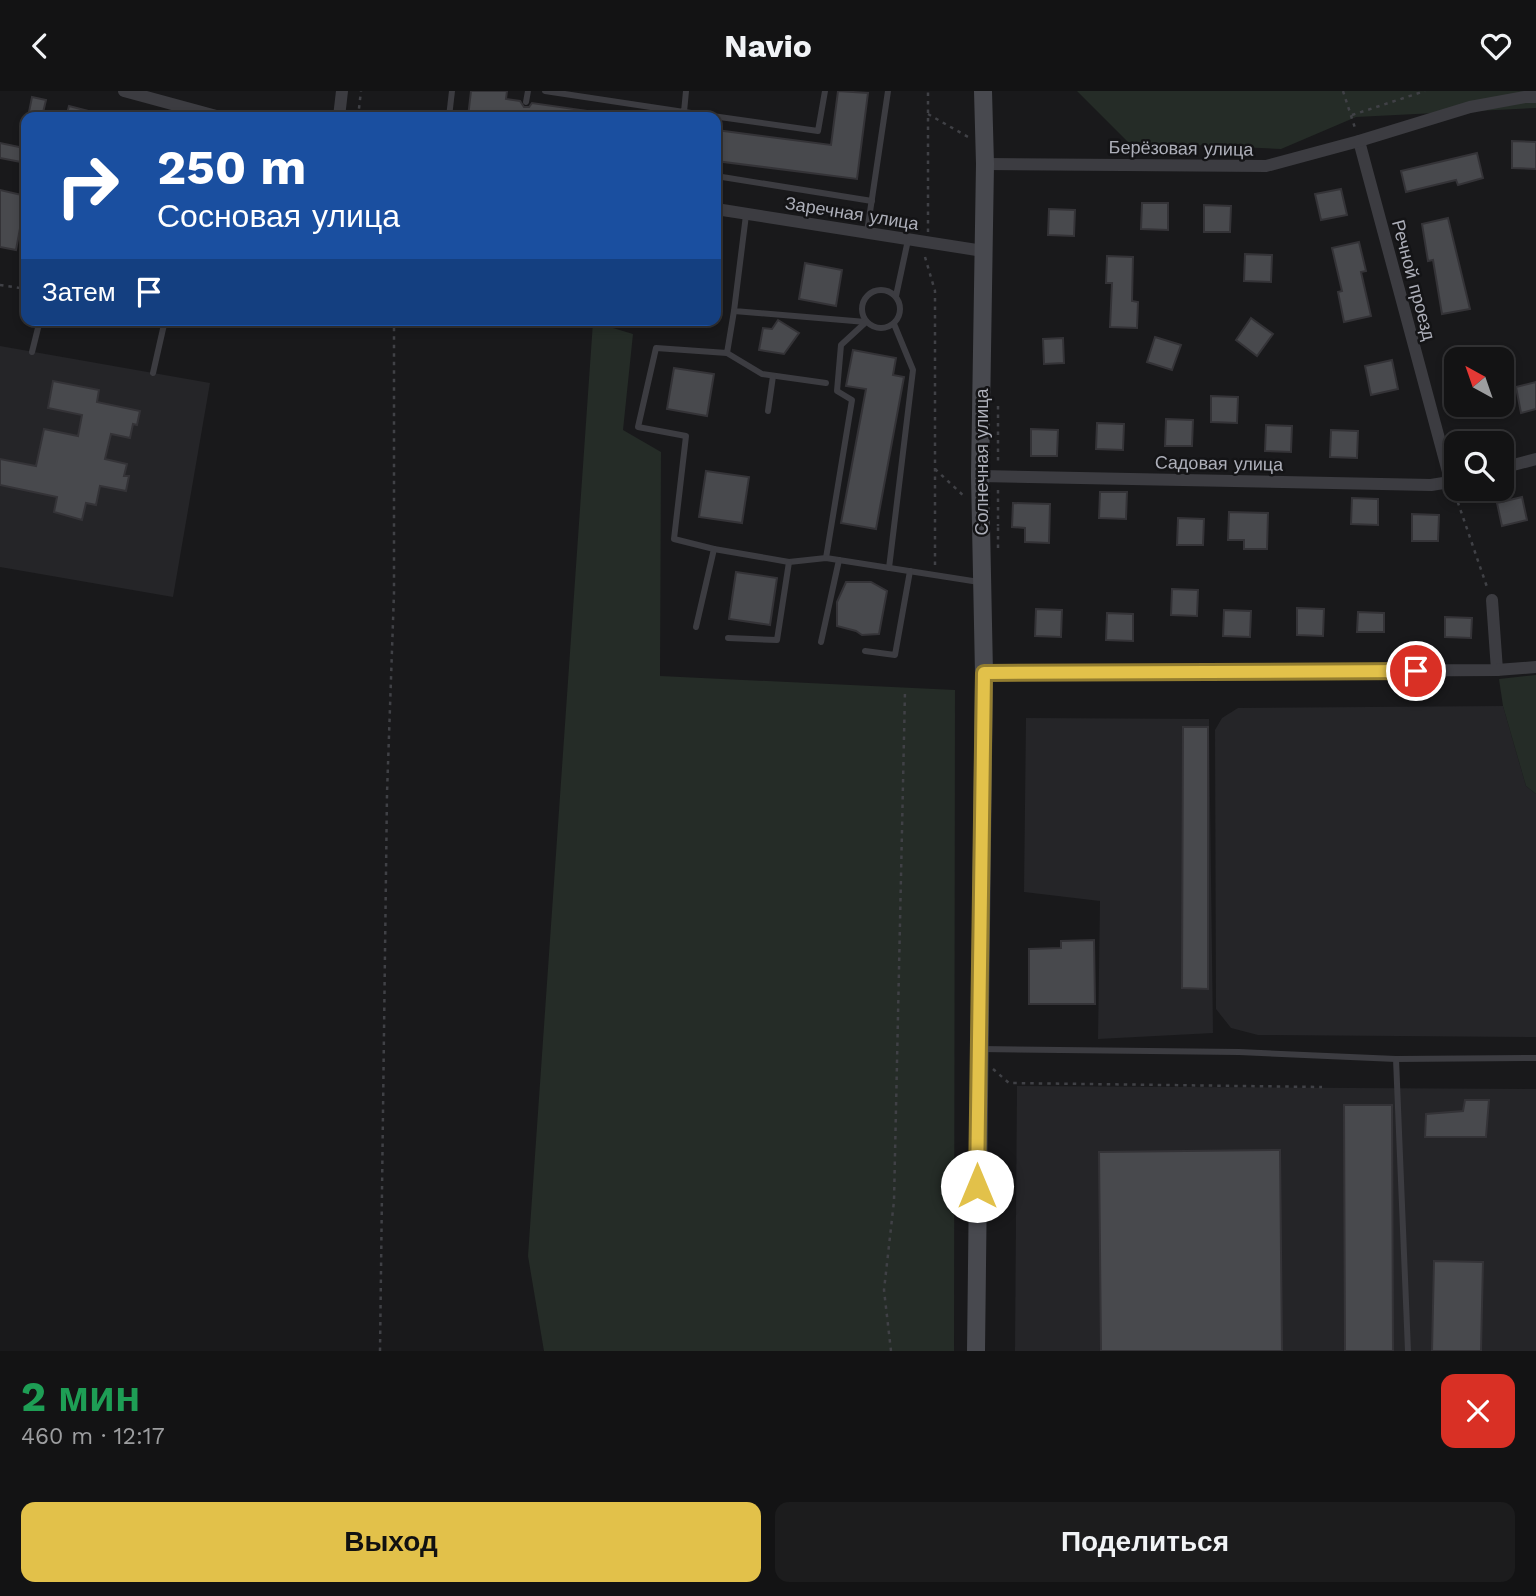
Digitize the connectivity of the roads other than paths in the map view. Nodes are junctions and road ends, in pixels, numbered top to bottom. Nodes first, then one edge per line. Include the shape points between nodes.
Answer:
1 (124, 91) edge
2 (342, 91) edge
3 (452, 91) edge
4 (528, 91) edge
5 (545, 91) edge
6 (686, 91) edge
7 (825, 91) edge
8 (888, 91) edge
9 (983, 91) edge
10 (1536, 97) edge
11 (526, 102) dead end
12 (201, 112) edge
13 (340, 112) edge
14 (450, 112) edge
15 (667, 112) edge
16 (684, 112) edge
17 (721, 119) edge
18 (1359, 141) junction
19 (985, 155) junction
20 (721, 177) edge
21 (872, 201) junction
22 (721, 210) edge
23 (746, 215) junction
24 (867, 232) junction
25 (908, 239) junction
26 (983, 251) junction
27 (896, 296) junction
28 (734, 311) junction
29 (866, 322) junction
30 (894, 324) junction
31 (38, 326) edge
32 (164, 326) edge
33 (32, 352) dead end
34 (727, 352) junction
35 (153, 373) dead end
36 (773, 376) junction
37 (826, 383) dead end
38 (768, 411) dead end
39 (1444, 449) edge
40 (1536, 459) edge
41 (1514, 465) edge
42 (980, 476) junction
43 (1444, 483) edge
44 (714, 549) junction
45 (826, 558) junction
46 (839, 560) junction
47 (789, 562) junction
48 (889, 568) junction
49 (910, 571) junction
50 (982, 582) junction
51 (1492, 600) road end
52 (696, 627) dead end
53 (729, 638) dead end
54 (821, 642) dead end
55 (865, 651) dead end
56 (1536, 667) edge
57 (1497, 670) junction
58 (984, 673) junction
59 (978, 1049) junction
60 (1536, 1058) edge
61 (1396, 1059) junction
62 (976, 1351) edge
63 (1408, 1351) edge

1 - 12 street
2 - 13 street
3 - 14 lane
4 - 11 lane
5 - 15 lane
6 - 16 lane
7 - 17 lane via 818,131
8 - 21 lane
9 - 19 street, Солнечная улица
10 - 18 street, Берёзовая улица via 1470,107
18 - 19 street, Берёзовая улица via 1266,166
18 - 39 street, Речной проезд
19 - 26 street, Солнечная улица
20 - 21 lane
21 - 24 lane
22 - 23 street, Заречная улица
23 - 24 street, Заречная улица
23 - 28 lane
24 - 25 street, Заречная улица
25 - 26 street, Заречная улица
25 - 27 lane
26 - 42 street, Солнечная улица
27 - 29 lane via 883,289 868,294 861,307
27 - 30 lane via 901,311
28 - 29 lane
28 - 34 lane
29 - 30 lane via 879,329
29 - 45 lane via 841,345 837,391 852,400
30 - 48 lane via 913,370
31 - 33 lane
32 - 35 lane
34 - 36 lane
34 - 44 lane via 656,348 638,427 686,436 674,539
36 - 37 lane
36 - 38 lane
40 - 41 street
42 - 43 street, Садовая улица
42 - 50 street, Солнечная улица
44 - 47 lane
44 - 52 lane
45 - 46 lane
45 - 47 lane
46 - 48 lane
46 - 54 lane
47 - 53 lane via 777,640
48 - 49 lane
49 - 50 lane
49 - 55 lane via 895,655
50 - 58 street, Солнечная улица
51 - 57 street
56 - 57 street
57 - 58 street
58 - 59 street, Солнечная улица
59 - 61 lane
59 - 62 street, Солнечная улица
60 - 61 lane
61 - 63 lane

